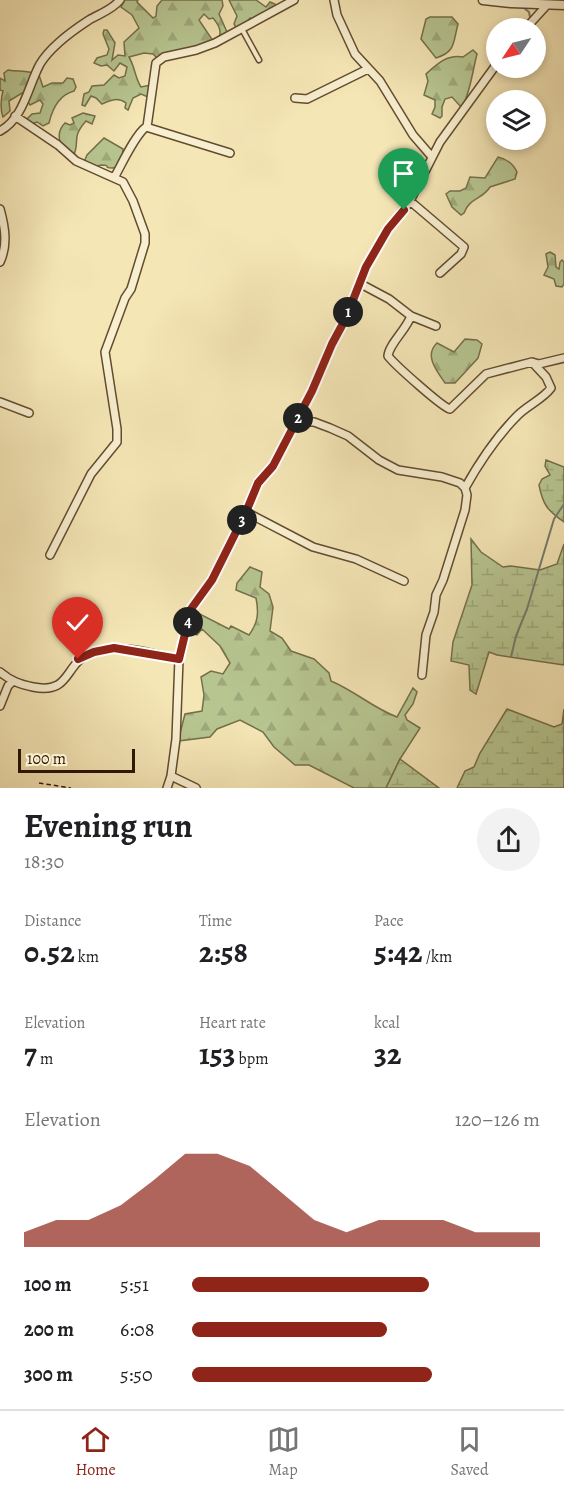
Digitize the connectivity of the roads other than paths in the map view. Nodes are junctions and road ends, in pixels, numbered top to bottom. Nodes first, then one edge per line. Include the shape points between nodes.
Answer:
1 (120, 0) edge
2 (294, 0) edge
3 (334, 0) edge
4 (483, 0) edge
5 (547, 5) junction
6 (564, 5) edge
7 (535, 18) edge
8 (242, 29) junction
9 (259, 60) dead end
10 (368, 69) junction
11 (487, 78) edge
12 (296, 99) dead end
13 (15, 116) junction
14 (147, 127) junction
15 (0, 131) edge
16 (230, 153) dead end
17 (432, 157) junction
18 (114, 178) junction
19 (410, 201) junction
20 (0, 209) edge
21 (0, 262) edge
22 (440, 273) dead end
23 (359, 283) junction
24 (411, 316) junction
25 (436, 326) dead end
26 (564, 358) edge
27 (532, 362) junction
28 (0, 402) edge
29 (29, 413) dead end
30 (296, 422) junction
31 (465, 488) junction
32 (246, 512) junction
33 (50, 555) dead end
34 (404, 582) dead end
35 (179, 659) junction
36 (0, 672) edge
37 (422, 675) dead end
38 (12, 682) junction
39 (0, 706) edge
40 (171, 776) junction
41 (167, 788) edge
42 (196, 788) edge

1 - 13 street via 79,28 40,64
2 - 8 street
3 - 10 street via 344,32
4 - 5 street
5 - 6 street
5 - 7 street
8 - 9 lane
8 - 14 street via 156,63
10 - 12 street via 307,99
10 - 17 street
11 - 17 street
13 - 15 street
13 - 18 street via 76,161
14 - 16 street
14 - 18 street via 137,134
17 - 19 street
18 - 33 street via 127,187 145,234 131,289 106,346 117,442 90,474
19 - 22 street via 464,247
19 - 23 street via 388,229
20 - 21 street via 5,253
23 - 24 street
23 - 30 street
24 - 25 street
24 - 27 street via 388,356 444,408 450,409 459,402 486,374
26 - 27 street
27 - 31 street via 551,388 519,414 493,444
28 - 29 street
30 - 31 street via 314,422 348,436 398,470 442,477
30 - 32 street via 273,466 258,483
31 - 37 street via 465,510 426,635
32 - 34 street via 314,547 356,558
32 - 35 street via 212,580 191,609
35 - 38 street via 114,648 78,659 54,688
35 - 40 street
36 - 38 street
38 - 39 street
40 - 41 street
40 - 42 street

